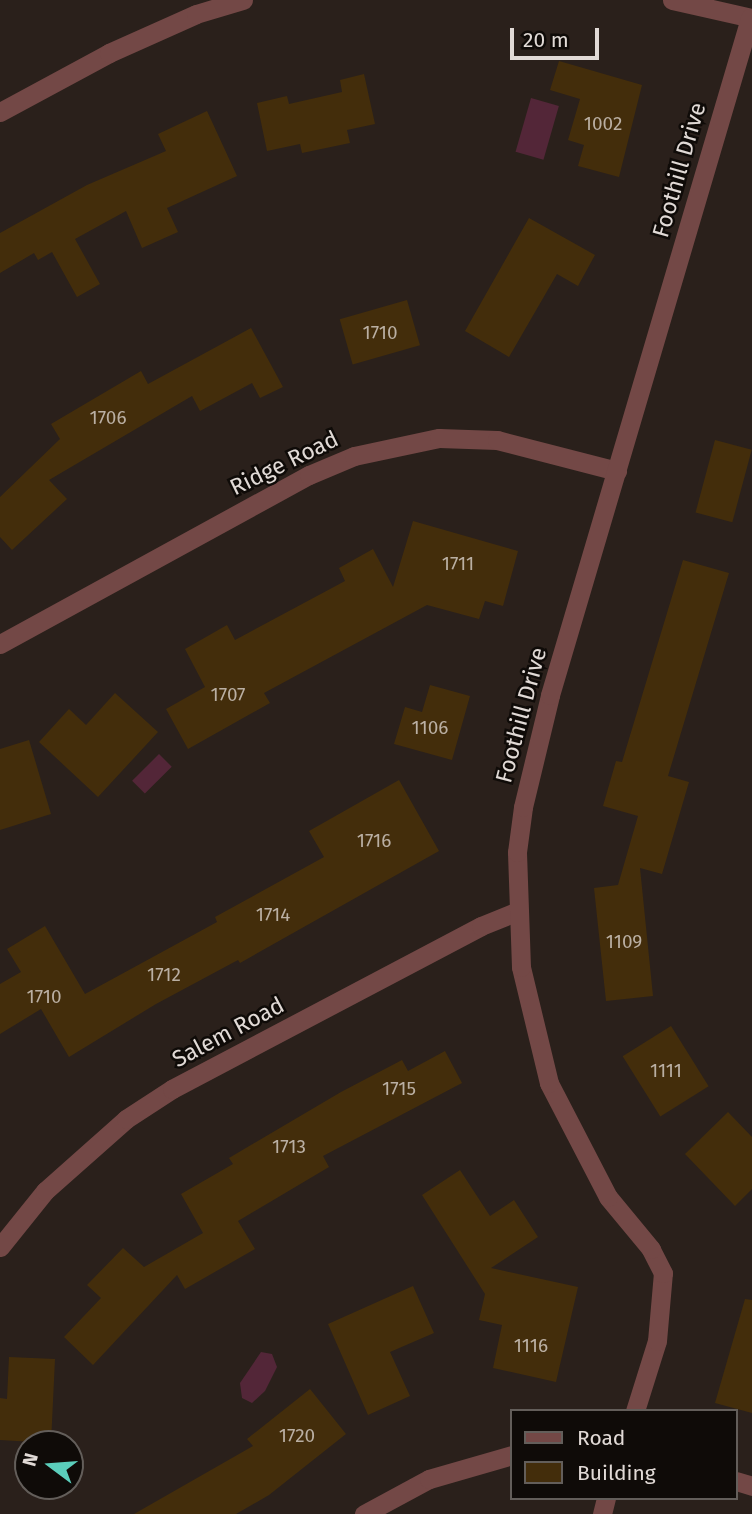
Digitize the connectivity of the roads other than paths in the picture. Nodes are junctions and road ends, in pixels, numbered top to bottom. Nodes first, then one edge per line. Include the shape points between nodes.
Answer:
1 (243, 0) edge
2 (672, 0) edge
3 (751, 18) edge
4 (0, 112) edge
5 (617, 471) junction
6 (0, 644) edge
7 (516, 912) junction
8 (0, 1247) edge
9 (636, 1409) edge
10 (510, 1456) edge
11 (364, 1514) edge

1 - 4 street via 196,14 108,53
2 - 3 street
3 - 5 street, Foothill Drive
5 - 6 street, Ridge Road via 497,440 439,438 354,456 309,475
5 - 7 street, Foothill Drive via 550,695 523,807
7 - 8 street, Salem Road via 444,945 172,1089 125,1119 45,1191
7 - 9 street, Foothill Drive via 531,1021 549,1083 608,1198 651,1249 663,1273 657,1341
10 - 11 street via 429,1479

